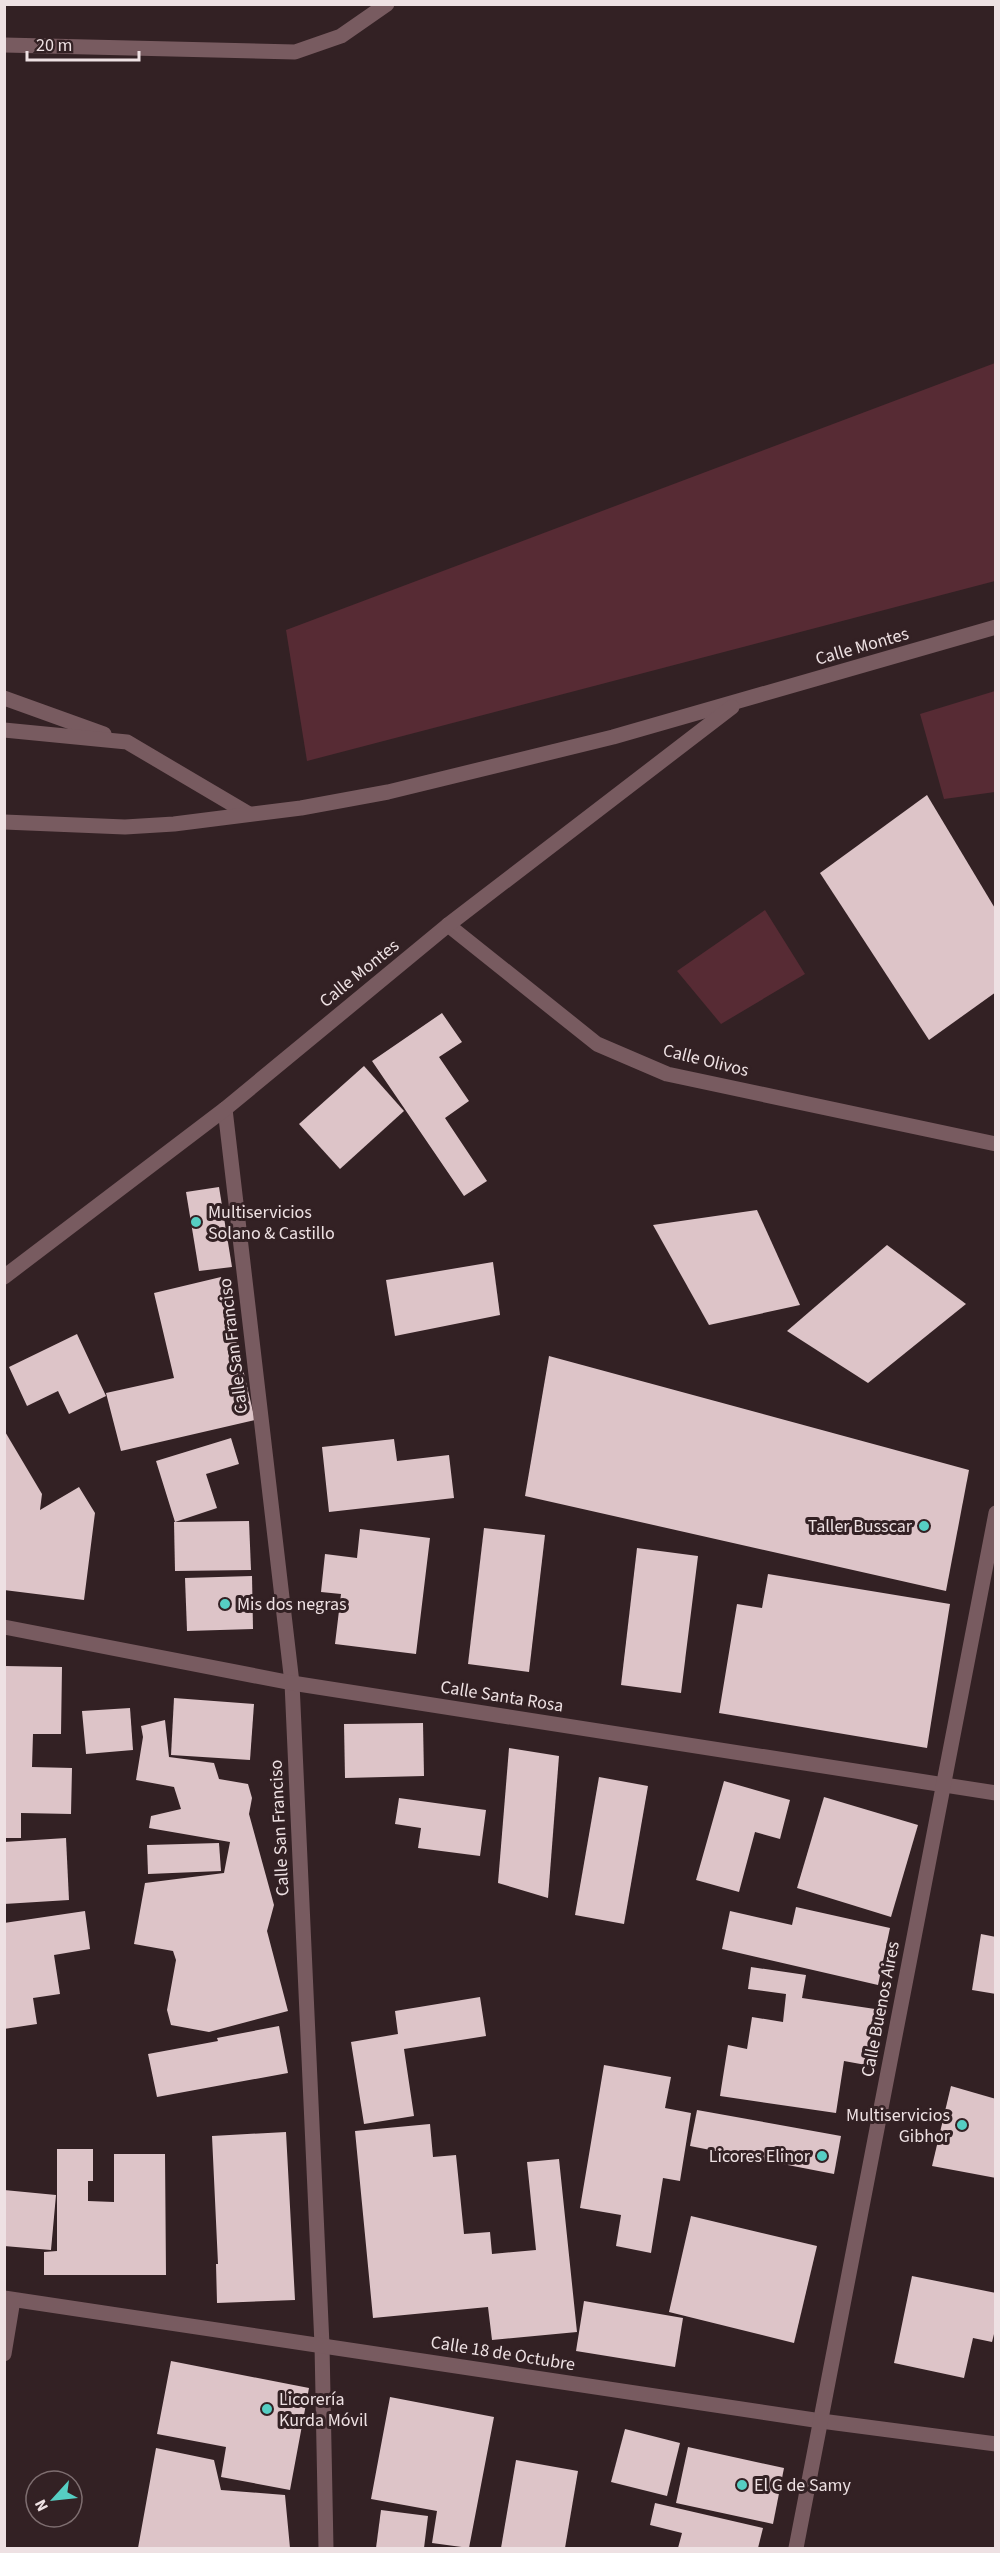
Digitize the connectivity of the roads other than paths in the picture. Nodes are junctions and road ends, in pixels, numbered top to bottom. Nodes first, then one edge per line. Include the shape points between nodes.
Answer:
1 (387, 4) edge
2 (4, 45) edge
3 (996, 627) edge
4 (4, 698) edge
5 (739, 701) junction
6 (4, 730) edge
7 (127, 742) junction
8 (249, 814) junction
9 (4, 822) edge
10 (448, 925) junction
11 (225, 1109) junction
12 (996, 1144) edge
13 (4, 1277) edge
14 (996, 1513) edge
15 (4, 1627) edge
16 (292, 1683) junction
17 (943, 1784) junction
18 (996, 1793) edge
19 (9, 2299) edge
20 (322, 2345) junction
21 (4, 2354) edge
22 (821, 2421) junction
23 (996, 2444) edge
24 (326, 2548) edge
25 (796, 2548) edge

1 - 2 street via 341,36 295,52
3 - 5 street, Calle Montes
4 - 7 street
5 - 8 street, Calle Montes via 613,738 388,792
5 - 10 street, Calle Montes
6 - 7 street
7 - 8 street
8 - 9 street, Calle Montes via 125,827
10 - 11 street, Calle Montes
10 - 12 street, Calle Olivos via 597,1044 668,1074
11 - 13 street, Calle Montes
11 - 16 street, Calle San Franciso
14 - 17 street, Calle Buenos Aires
15 - 16 street, Calle Santa Rosa
16 - 17 street, Calle Santa Rosa
16 - 20 street, Calle San Franciso
17 - 18 street, Calle Santa Rosa
17 - 22 street, Calle Buenos Aires
19 - 20 street, Calle 18 de Octubre
19 - 21 street
20 - 22 street, Calle 18 de Octubre
20 - 24 street, Calle San Franciso
22 - 23 street, Calle 18 de Octubre
22 - 25 street, Calle Buenos Aires

